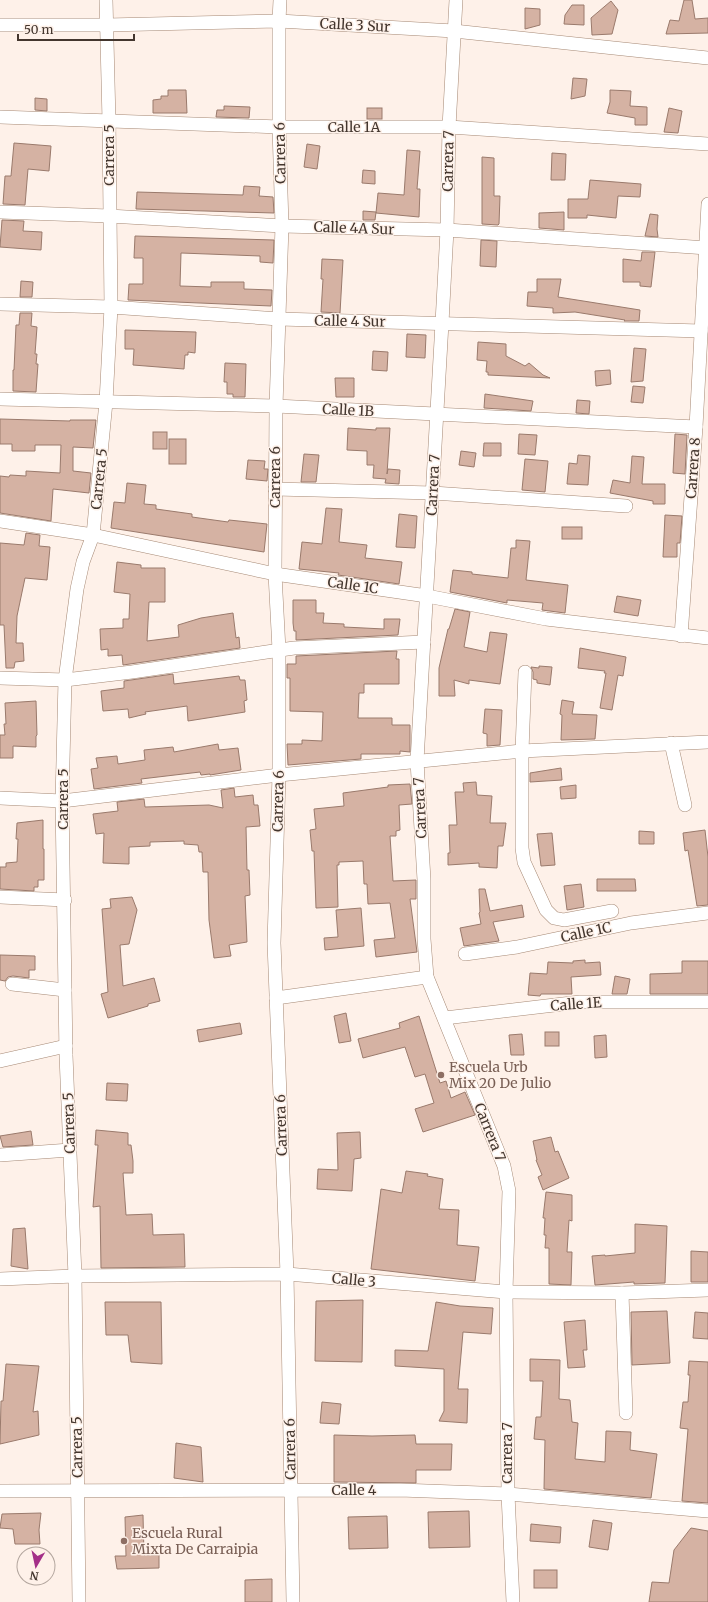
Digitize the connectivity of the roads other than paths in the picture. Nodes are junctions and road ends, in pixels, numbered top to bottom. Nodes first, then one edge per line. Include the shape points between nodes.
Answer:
1 (106, 0) edge
2 (280, 0) edge
3 (456, 0) edge
4 (279, 21) junction
5 (0, 25) edge
6 (107, 25) junction
7 (454, 31) junction
8 (708, 58) edge
9 (0, 117) edge
10 (109, 121) junction
11 (279, 127) junction
12 (449, 127) junction
13 (708, 144) edge
14 (708, 204) edge
15 (0, 212) edge
16 (109, 216) junction
17 (282, 226) junction
18 (447, 230) junction
19 (707, 248) junction
20 (0, 304) edge
21 (111, 307) junction
22 (279, 319) junction
23 (442, 323) junction
24 (701, 331) junction
25 (0, 399) edge
26 (106, 402) junction
27 (276, 406) junction
28 (437, 414) junction
29 (696, 427) junction
30 (275, 489) junction
31 (433, 493) junction
32 (626, 506) dead end
33 (0, 521) edge
34 (93, 535) junction
35 (275, 574) junction
36 (427, 596) junction
37 (681, 636) junction
38 (708, 638) edge
39 (424, 642) junction
40 (279, 650) junction
41 (525, 672) dead end
42 (0, 678) edge
43 (65, 680) junction
44 (708, 742) edge
45 (671, 743) junction
46 (522, 751) junction
47 (417, 761) junction
48 (279, 775) junction
49 (0, 798) edge
50 (62, 800) junction
51 (685, 805) dead end
52 (0, 897) edge
53 (65, 900) junction
54 (612, 911) dead end
55 (708, 913) edge
56 (465, 954) dead end
57 (427, 977) junction
58 (12, 984) dead end
59 (66, 990) junction
60 (276, 998) junction
61 (708, 1002) edge
62 (445, 1018) junction
63 (66, 1050) junction
64 (0, 1061) edge
65 (70, 1150) junction
66 (0, 1155) edge
67 (287, 1274) junction
68 (75, 1276) junction
69 (0, 1279) edge
70 (708, 1290) edge
71 (506, 1292) junction
72 (622, 1292) junction
73 (626, 1413) dead end
74 (291, 1490) junction
75 (0, 1491) edge
76 (78, 1491) junction
77 (508, 1494) junction
78 (708, 1511) edge
79 (79, 1602) edge
80 (293, 1602) edge
81 (513, 1602) edge

1 - 6 street, Carrera 5
2 - 4 street, Carrera 6
3 - 7 street, Carrera 7
4 - 6 street, Calle 3 Sur
4 - 7 street, Calle 3 Sur
4 - 11 street, Carrera 6
5 - 6 street, Calle 3 Sur
6 - 10 street, Carrera 5
7 - 8 street, Calle 3 Sur
7 - 12 street, Carrera 7
9 - 10 street, Calle 1A
10 - 11 street, Calle 1A
10 - 16 street, Carrera 5
11 - 12 street, Calle 1A
11 - 17 street, Carrera 6
12 - 13 street, Calle 1A
12 - 18 street, Carrera 7
14 - 19 street, Carrera 8
15 - 16 street, Calle 4A Sur
16 - 17 street, Calle 4A Sur
16 - 21 street, Carrera 5
17 - 18 street, Calle 4A Sur
17 - 22 street, Carrera 6
18 - 19 street, Calle 4A Sur
18 - 23 street, Carrera 7
19 - 24 street, Carrera 8
20 - 21 street, Calle 4 Sur
21 - 22 street, Calle 4 Sur
21 - 26 street, Carrera 5
22 - 23 street, Calle 4 Sur
22 - 27 street, Carrera 6
23 - 24 street, Calle 4 Sur
23 - 28 street, Carrera 7
24 - 29 street, Carrera 8
25 - 26 street, Calle 1B
26 - 27 street, Calle 1B
26 - 34 street, Carrera 5
27 - 28 street, Calle 1B
27 - 30 street, Carrera 6
28 - 29 street, Calle 1B
28 - 31 street, Carrera 7
29 - 37 street, Carrera 8
30 - 31 street
30 - 35 street, Carrera 6
31 - 32 street
31 - 36 street, Carrera 7
33 - 34 street, Calle 1C
34 - 35 street, Calle 1C
34 - 43 street, Carrera 5 via 77,589
35 - 36 street, Calle 1C
35 - 40 street, Carrera 6
36 - 37 street, Calle 1C via 546,619
36 - 39 street, Carrera 7
37 - 38 street, Calle 1C
39 - 40 street
39 - 47 street, Carrera 7
40 - 43 street
40 - 48 street, Carrera 6
41 - 46 street
42 - 43 street
43 - 50 street, Carrera 5
44 - 45 street
45 - 46 street
45 - 51 street
46 - 47 street
46 - 54 street via 523,856 546,910 554,918 564,920
47 - 48 street
47 - 57 street, Carrera 7
48 - 50 street
48 - 60 street, Carrera 6 via 274,948
49 - 50 street
50 - 53 street, Carrera 5
52 - 53 street
53 - 59 street, Carrera 5
55 - 56 street, Calle 1C via 631,923 517,947
57 - 60 street
57 - 62 street, Carrera 7
58 - 59 street
59 - 63 street, Carrera 5
60 - 67 street, Carrera 6
61 - 62 street, Calle 1E via 580,1002
62 - 71 street, Carrera 7 via 504,1166 509,1191
63 - 64 street
63 - 65 street, Carrera 5
65 - 66 street
65 - 68 street, Carrera 5
67 - 68 street, Calle 3
67 - 71 street, Calle 3
67 - 74 street, Carrera 6
68 - 69 street, Calle 3
68 - 76 street, Carrera 5
70 - 72 street, Calle 3
71 - 72 street, Calle 3
71 - 77 street, Carrera 7
72 - 73 street
74 - 76 street, Calle 4
74 - 77 street, Calle 4 via 400,1490
74 - 80 street, Carrera 6
75 - 76 street, Calle 4
76 - 79 street, Carrera 5
77 - 78 street, Calle 4
77 - 81 street, Carrera 7

